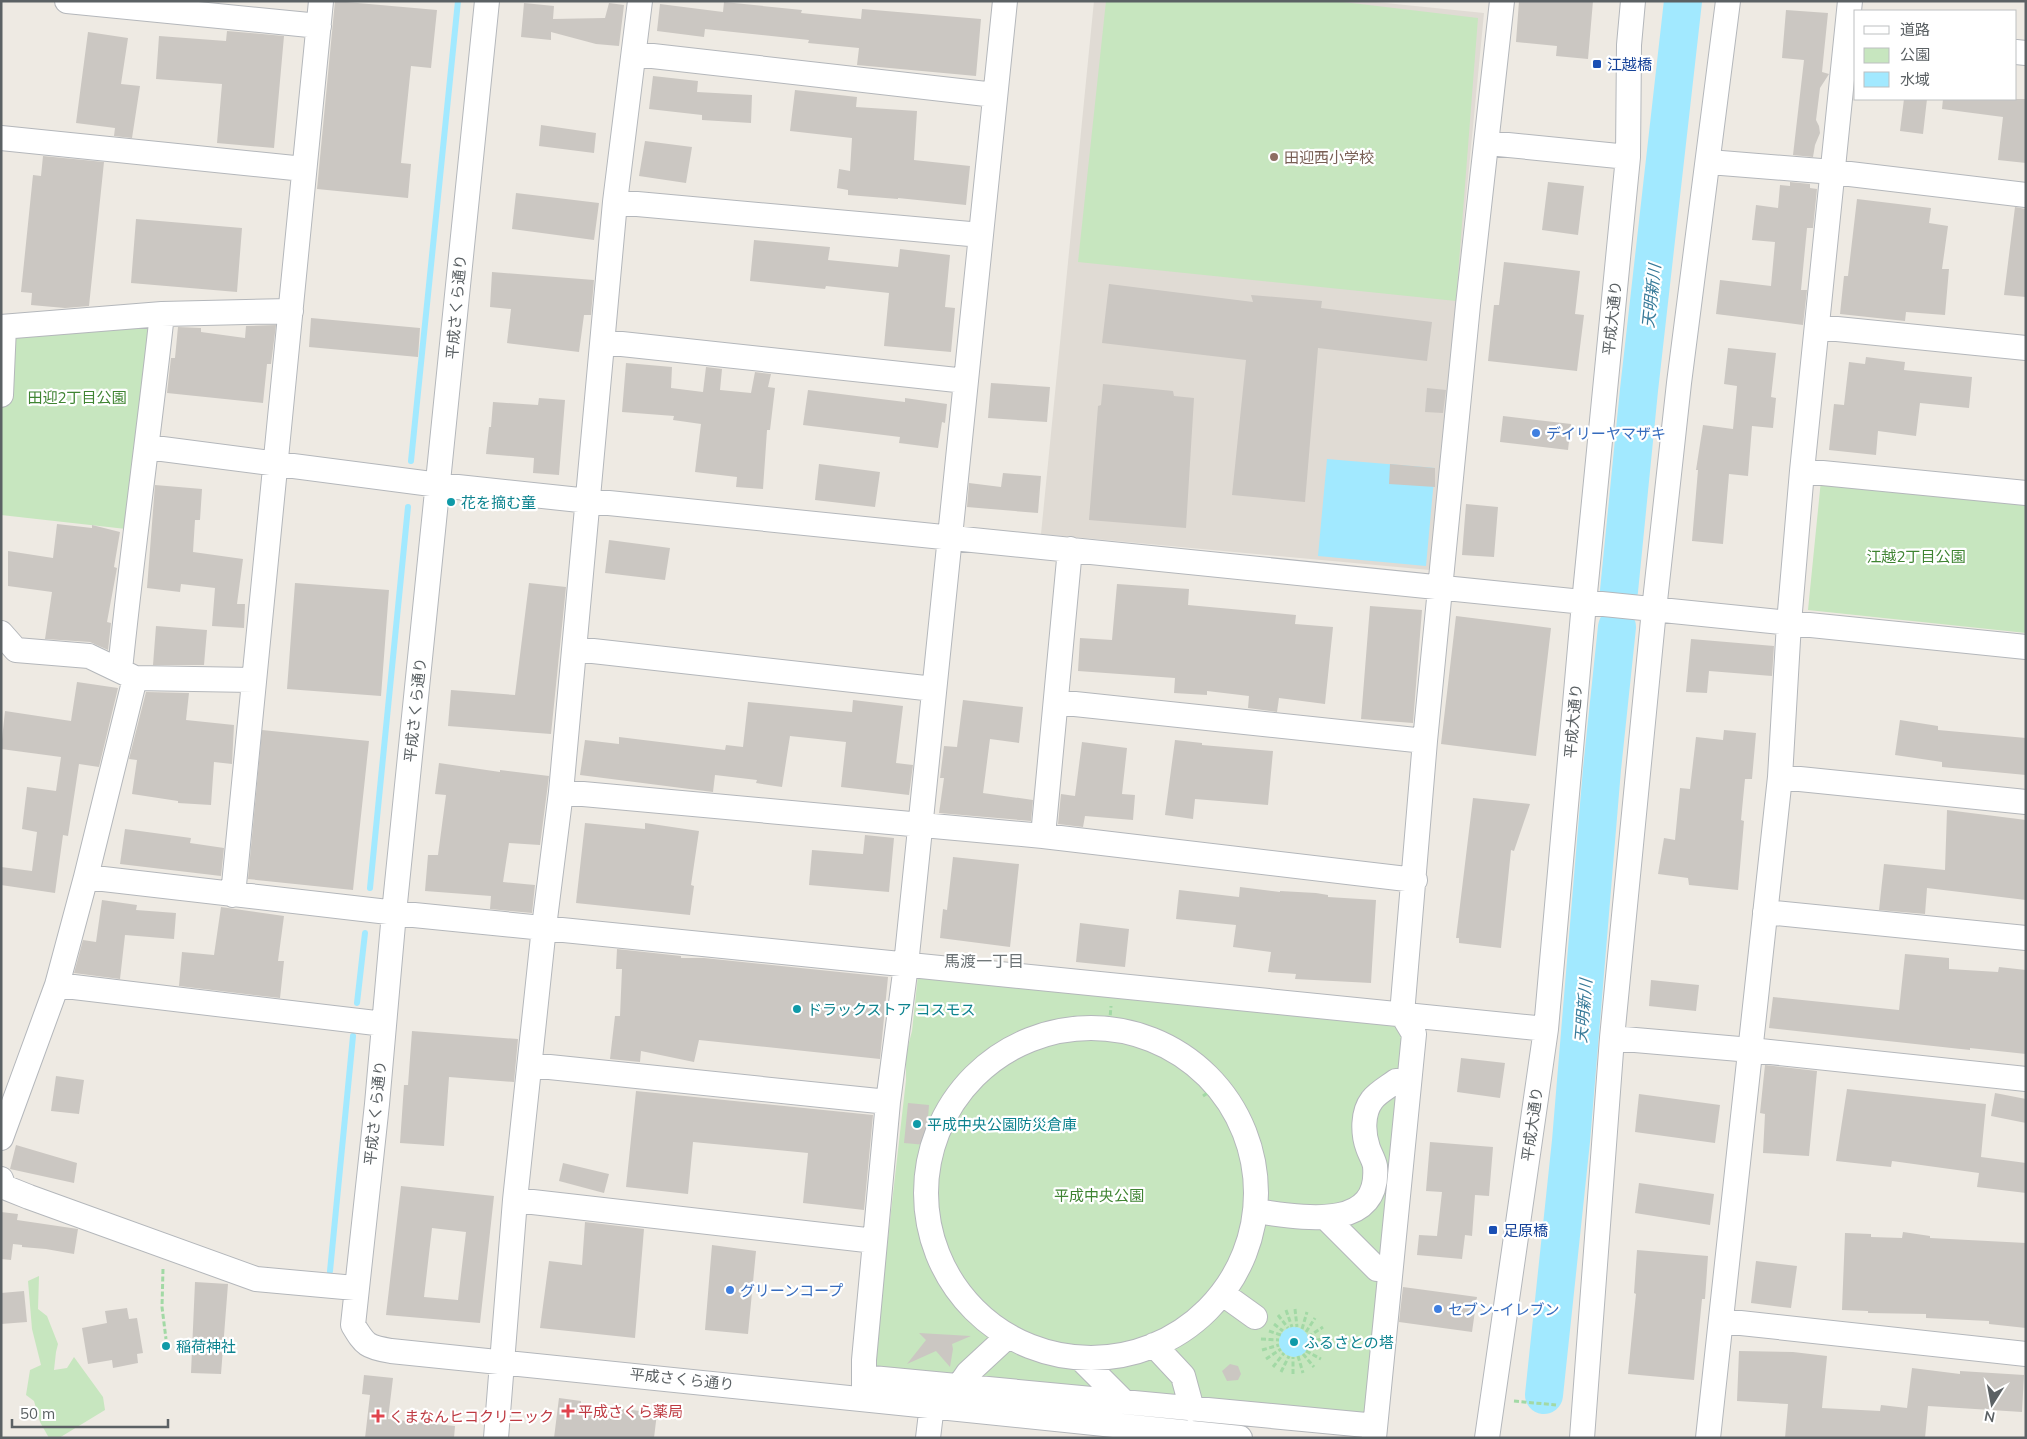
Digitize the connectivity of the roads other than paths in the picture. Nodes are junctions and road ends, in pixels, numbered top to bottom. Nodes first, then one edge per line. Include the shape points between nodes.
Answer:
1 (67, 1) edge
2 (321, 1) edge
3 (487, 1) edge
4 (640, 1) edge
5 (1005, 1) edge
6 (1502, 1) edge
7 (1633, 1) edge
8 (1728, 1) edge
9 (1850, 1) edge
10 (319, 26) junction
11 (1851, 33) edge
12 (635, 54) junction
13 (995, 94) junction
14 (1, 138) edge
15 (1488, 143) junction
16 (1628, 157) junction
17 (1709, 162) junction
18 (304, 169) junction
19 (1833, 172) junction
20 (2026, 195) edge
21 (615, 202) junction
22 (981, 236) junction
23 (292, 311) junction
24 (162, 314) junction
25 (3, 327) edge
26 (1817, 327) junction
27 (603, 342) junction
28 (2026, 348) edge
29 (966, 381) junction
30 (1, 395) edge
31 (148, 447) junction
32 (275, 463) junction
33 (1802, 471) junction
34 (439, 485) junction
35 (2026, 493) edge
36 (589, 501) junction
37 (950, 538) junction
38 (1070, 549) junction
39 (1441, 588) junction
40 (1590, 604) junction
41 (1647, 610) junction
42 (1789, 623) junction
43 (1, 632) edge
44 (2026, 647) edge
45 (575, 649) junction
46 (127, 674) junction
47 (253, 680) junction
48 (934, 689) junction
49 (1056, 702) junction
50 (1425, 741) junction
51 (1780, 777) junction
52 (561, 792) junction
53 (2026, 802) edge
54 (920, 826) junction
55 (1043, 836) junction
56 (86, 877) junction
57 (1415, 880) junction
58 (233, 895) junction
59 (1765, 912) junction
60 (394, 913) junction
61 (544, 927) junction
62 (2026, 938) edge
63 (906, 966) junction
64 (57, 985) junction
65 (1402, 1014) junction
66 (1376, 1019) dead end
67 (384, 1024) junction
68 (1546, 1030) junction
69 (1612, 1038) junction
70 (1751, 1050) junction
71 (530, 1065) junction
72 (2026, 1079) edge
73 (1396, 1081) junction
74 (888, 1102) junction
75 (1, 1138) edge
76 (1, 1179) edge
77 (516, 1200) junction
78 (1255, 1211) junction
79 (1325, 1218) junction
80 (875, 1241) junction
81 (1377, 1269) junction
82 (356, 1288) junction
83 (1223, 1294) junction
84 (1722, 1320) junction
85 (1265, 1324) road end
86 (1008, 1336) junction
87 (1154, 1345) junction
88 (2026, 1354) edge
89 (1080, 1358) junction
90 (503, 1361) junction
91 (959, 1386) junction
92 (868, 1388) junction
93 (1124, 1402) junction
94 (932, 1405) junction
95 (1192, 1409) junction
96 (1367, 1429) edge
97 (496, 1438) edge
98 (928, 1438) edge
99 (1240, 1438) edge
100 (1487, 1438) edge
101 (1582, 1438) edge
102 (1708, 1438) edge

1 - 10 street
2 - 10 street
3 - 34 street, 平成さくら通り
4 - 12 street
5 - 13 street
6 - 15 street
7 - 16 street, 平成大通り via 1629,45
8 - 17 street
9 - 11 street
10 - 18 street
11 - 19 street
12 - 13 street
12 - 21 street
13 - 22 street
14 - 18 street
15 - 16 street
15 - 39 street via 1468,305
16 - 40 street, 平成大通り
17 - 19 street
17 - 41 street
18 - 23 street
19 - 20 street
19 - 26 street
21 - 22 street
21 - 27 street
22 - 29 street
23 - 24 street
23 - 32 street
24 - 25 street
24 - 31 street
25 - 30 street
26 - 28 street
26 - 33 street
27 - 29 street
27 - 36 street
29 - 37 street
31 - 32 street
31 - 46 street via 132,552
32 - 34 street
32 - 47 street
33 - 35 street
33 - 42 street
34 - 36 street
34 - 60 street, 平成さくら通り
36 - 37 street
36 - 45 street
37 - 38 street
37 - 48 street
38 - 39 street
38 - 49 street
39 - 40 street
39 - 50 street
40 - 41 street
40 - 68 street, 平成大通り
41 - 42 street
41 - 69 street
42 - 44 street
42 - 51 street
43 - 46 street via 16,650 89,656
45 - 48 street
45 - 52 street
46 - 47 street
46 - 56 street
47 - 58 street
48 - 54 street
49 - 50 street
49 - 55 street
50 - 57 street
51 - 53 street
51 - 59 street
52 - 54 street
52 - 61 street
54 - 55 street
54 - 63 street
55 - 57 street
56 - 58 street
56 - 64 street
57 - 65 street
58 - 60 street
59 - 62 street
59 - 70 street
60 - 61 street
60 - 67 street, 平成さくら通り
61 - 63 street
61 - 71 street
63 - 65 street via 1113,990
63 - 74 street
64 - 67 street
64 - 75 street
65 - 68 street
65 - 96 street via 1414,1034
66 - 73 street via 1401,1025
67 - 82 street, 平成さくら通り
68 - 100 street, 平成大通り
69 - 70 street
69 - 101 street
70 - 72 street
70 - 84 street
71 - 74 street
71 - 77 street
73 - 79 street via 1372,1100 1364,1120 1367,1145 1375,1165 1372,1190 1362,1204 1345,1215
73 - 81 street
74 - 80 street
76 - 82 street via 4,1187 256,1279
77 - 80 street
77 - 90 street
78 - 79 street
78 - 83 street via 1249,1244
78 - 86 street via 1257,1192 1248,1140 1224,1094 1209,1091 1187,1058 1140,1035 1109,1030 1088,1027 1036,1036 990,1061 988,1072 954,1098 931,1145 932,1176 924,1202 937,1258 968,1306
79 - 81 street
80 - 92 street via 864,1360
81 - 96 street
82 - 90 street, 平成さくら通り via 353,1325 363,1342 369,1345 391,1351
83 - 85 street
83 - 87 street via 1180,1333
84 - 88 street
84 - 102 street
86 - 89 street via 1014,1341
86 - 91 street via 968,1373
87 - 89 street via 1127,1355
87 - 95 street via 1183,1376
89 - 93 street
90 - 92 street, 平成さくら通り
90 - 97 street
91 - 92 street
91 - 93 street
92 - 94 street, 平成さくら通り
93 - 95 street
94 - 98 street
94 - 99 street, 平成さくら通り
95 - 96 street

